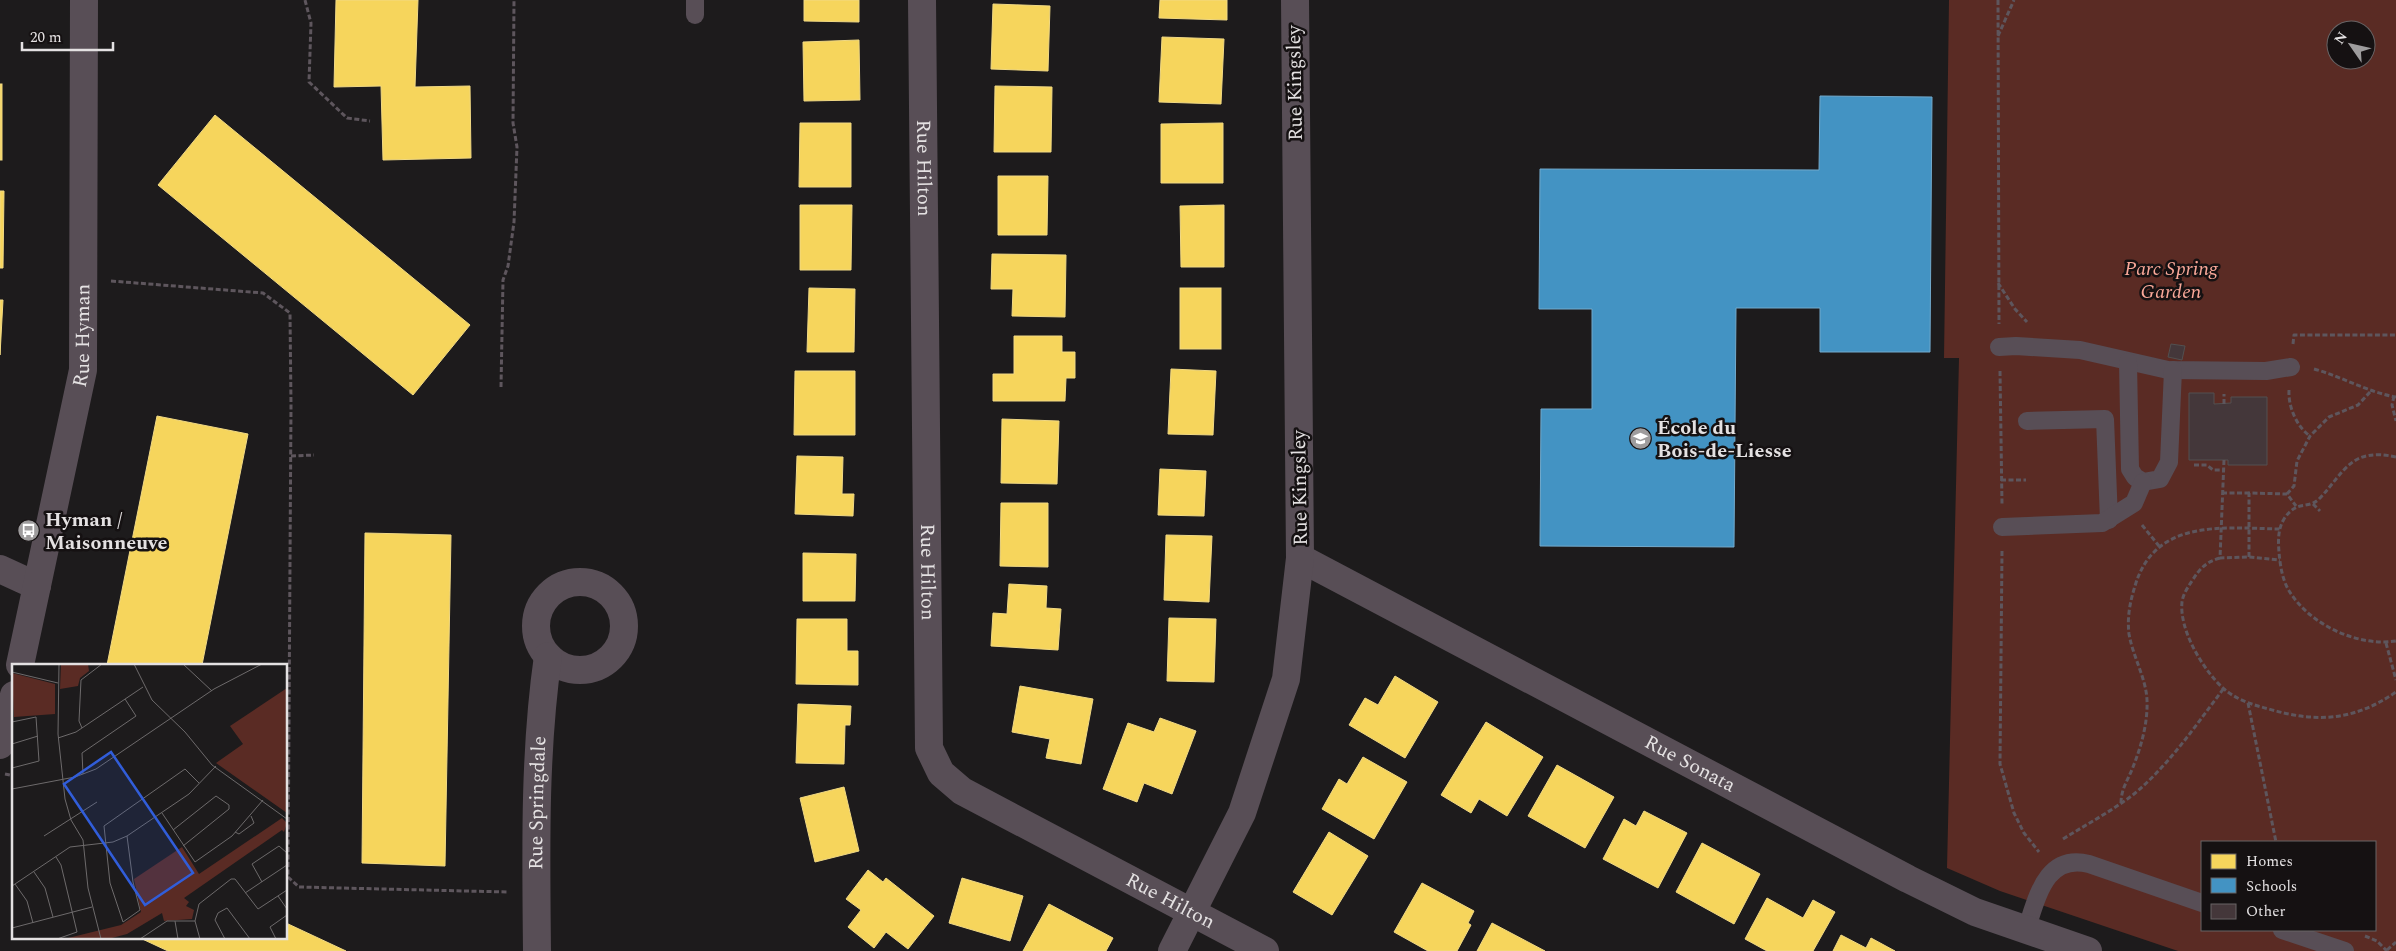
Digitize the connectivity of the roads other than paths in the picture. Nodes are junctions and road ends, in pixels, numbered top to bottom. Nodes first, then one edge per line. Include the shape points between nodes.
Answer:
1 (84, 0) edge
2 (922, 0) edge
3 (1295, 0) edge
4 (1999, 347) road end
5 (2128, 362) junction
6 (2291, 367) road end
7 (2173, 370) junction
8 (2027, 421) dead end
9 (2143, 482) junction
10 (2109, 520) junction
11 (2002, 527) road end
12 (1300, 558) junction
13 (0, 569) edge
14 (37, 586) junction
15 (548, 656) dead end
16 (20, 664) edge
17 (12, 704) edge
18 (0, 745) edge
19 (2201, 903) edge
20 (1192, 911) junction
21 (2026, 930) junction
22 (2285, 931) edge
23 (537, 951) edge
24 (1172, 951) edge
25 (1265, 951) edge
26 (2088, 951) edge
27 (2345, 951) edge

1 - 14 street, Rue Hyman via 83,370
2 - 20 street, Rue Hilton via 929,748 941,773 962,791
3 - 12 street, Rue Kingsley
4 - 5 lane via 2080,350
5 - 7 lane
5 - 9 lane via 2130,469
6 - 7 lane via 2266,371
7 - 9 lane via 2169,462 2160,479
8 - 10 lane via 2105,419
9 - 10 lane via 2134,502
10 - 11 lane via 2094,525
12 - 20 street, Rue Kingsley via 1286,679 1242,813
12 - 21 street, Rue Sonata via 1908,879 1975,912
13 - 14 street
14 - 16 street, Rue Hyman
15 - 23 street, Rue Springdale via 540,713 535,843
17 - 18 street
19 - 21 lane via 2079,862 2053,871 2040,890
20 - 24 street, Rue Kingsley
20 - 25 street, Rue Hilton
21 - 26 street, Rue Sonata
22 - 27 lane

